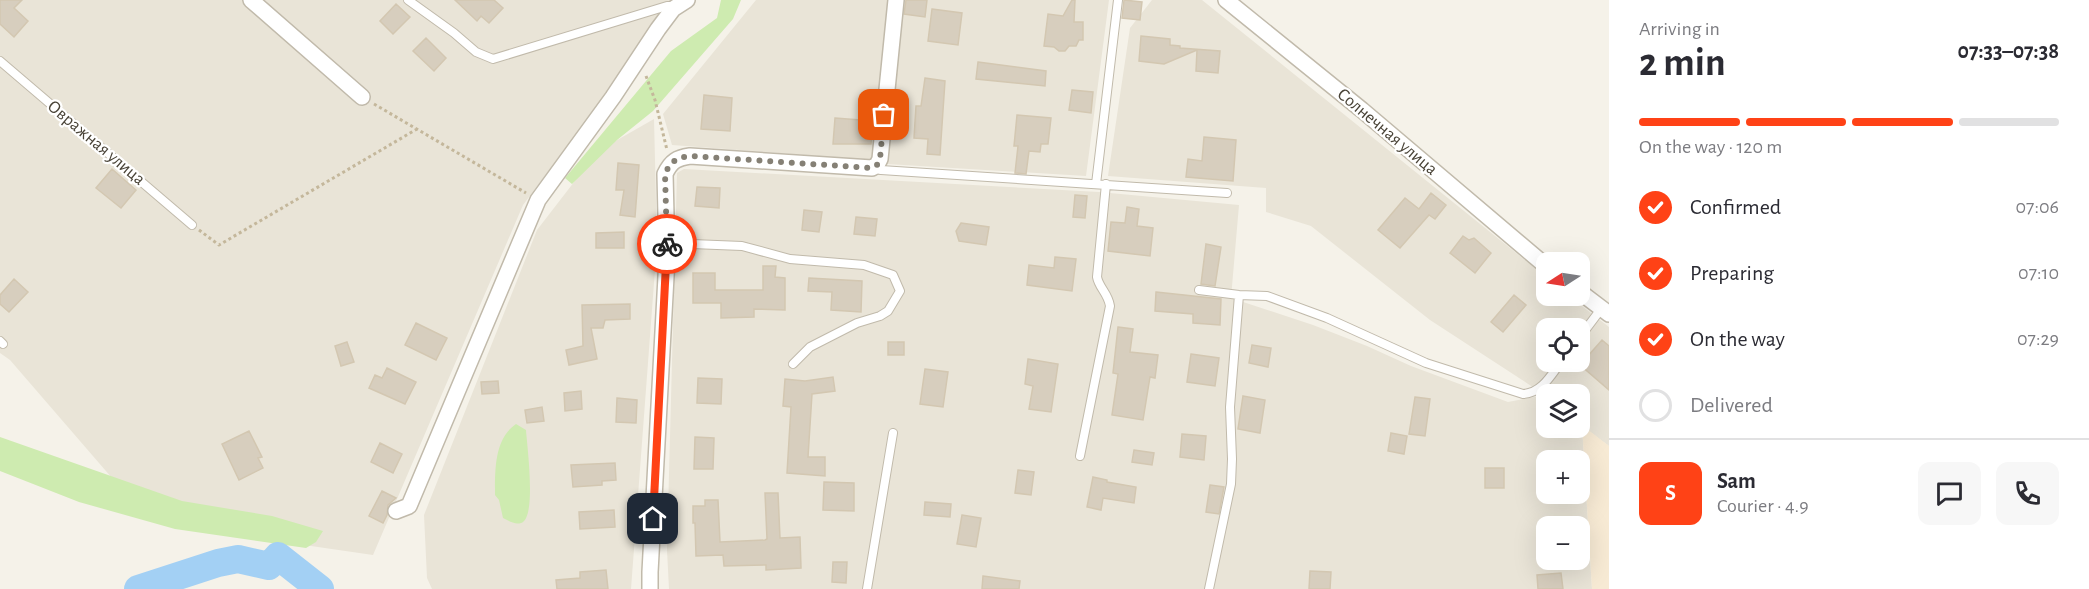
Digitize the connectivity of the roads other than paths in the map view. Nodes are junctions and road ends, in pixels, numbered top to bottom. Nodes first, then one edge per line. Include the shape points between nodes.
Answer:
1 (250, 0) edge
2 (408, 0) edge
3 (896, 0) edge
4 (1119, 0) edge
5 (1226, 0) edge
6 (682, 3) edge
7 (0, 61) edge
8 (362, 97) road end
9 (875, 166) junction
10 (1096, 183) junction
11 (1106, 184) junction
12 (1227, 193) dead end
13 (192, 225) road end
14 (667, 243) junction
15 (1536, 258) edge
16 (1199, 290) dead end
17 (1239, 295) junction
18 (1590, 300) edge
19 (1605, 311) edge
20 (1590, 327) edge
21 (793, 364) dead end
22 (1553, 372) edge
23 (893, 434) dead end
24 (1080, 456) dead end
25 (396, 512) dead end
26 (650, 589) edge
27 (867, 589) edge
28 (1209, 589) edge

1 - 8 street
2 - 6 lane via 476,52 493,59
3 - 9 street via 880,159
4 - 10 lane
5 - 15 street, Солнечная улица
6 - 25 street via 658,29 538,200 409,506
7 - 13 lane, Овражная улица
9 - 10 lane via 880,170
9 - 14 street via 679,158 665,174
10 - 11 lane
11 - 12 lane
11 - 24 lane via 1097,277 1110,306
14 - 21 lane via 742,246 790,259 864,265 893,275 900,291 888,311 810,347
14 - 26 street
16 - 17 lane
17 - 22 lane via 1267,296 1285,302 1426,363 1523,394 1542,387
17 - 28 lane via 1230,407 1231,484
18 - 19 street
19 - 20 lane
23 - 27 lane

